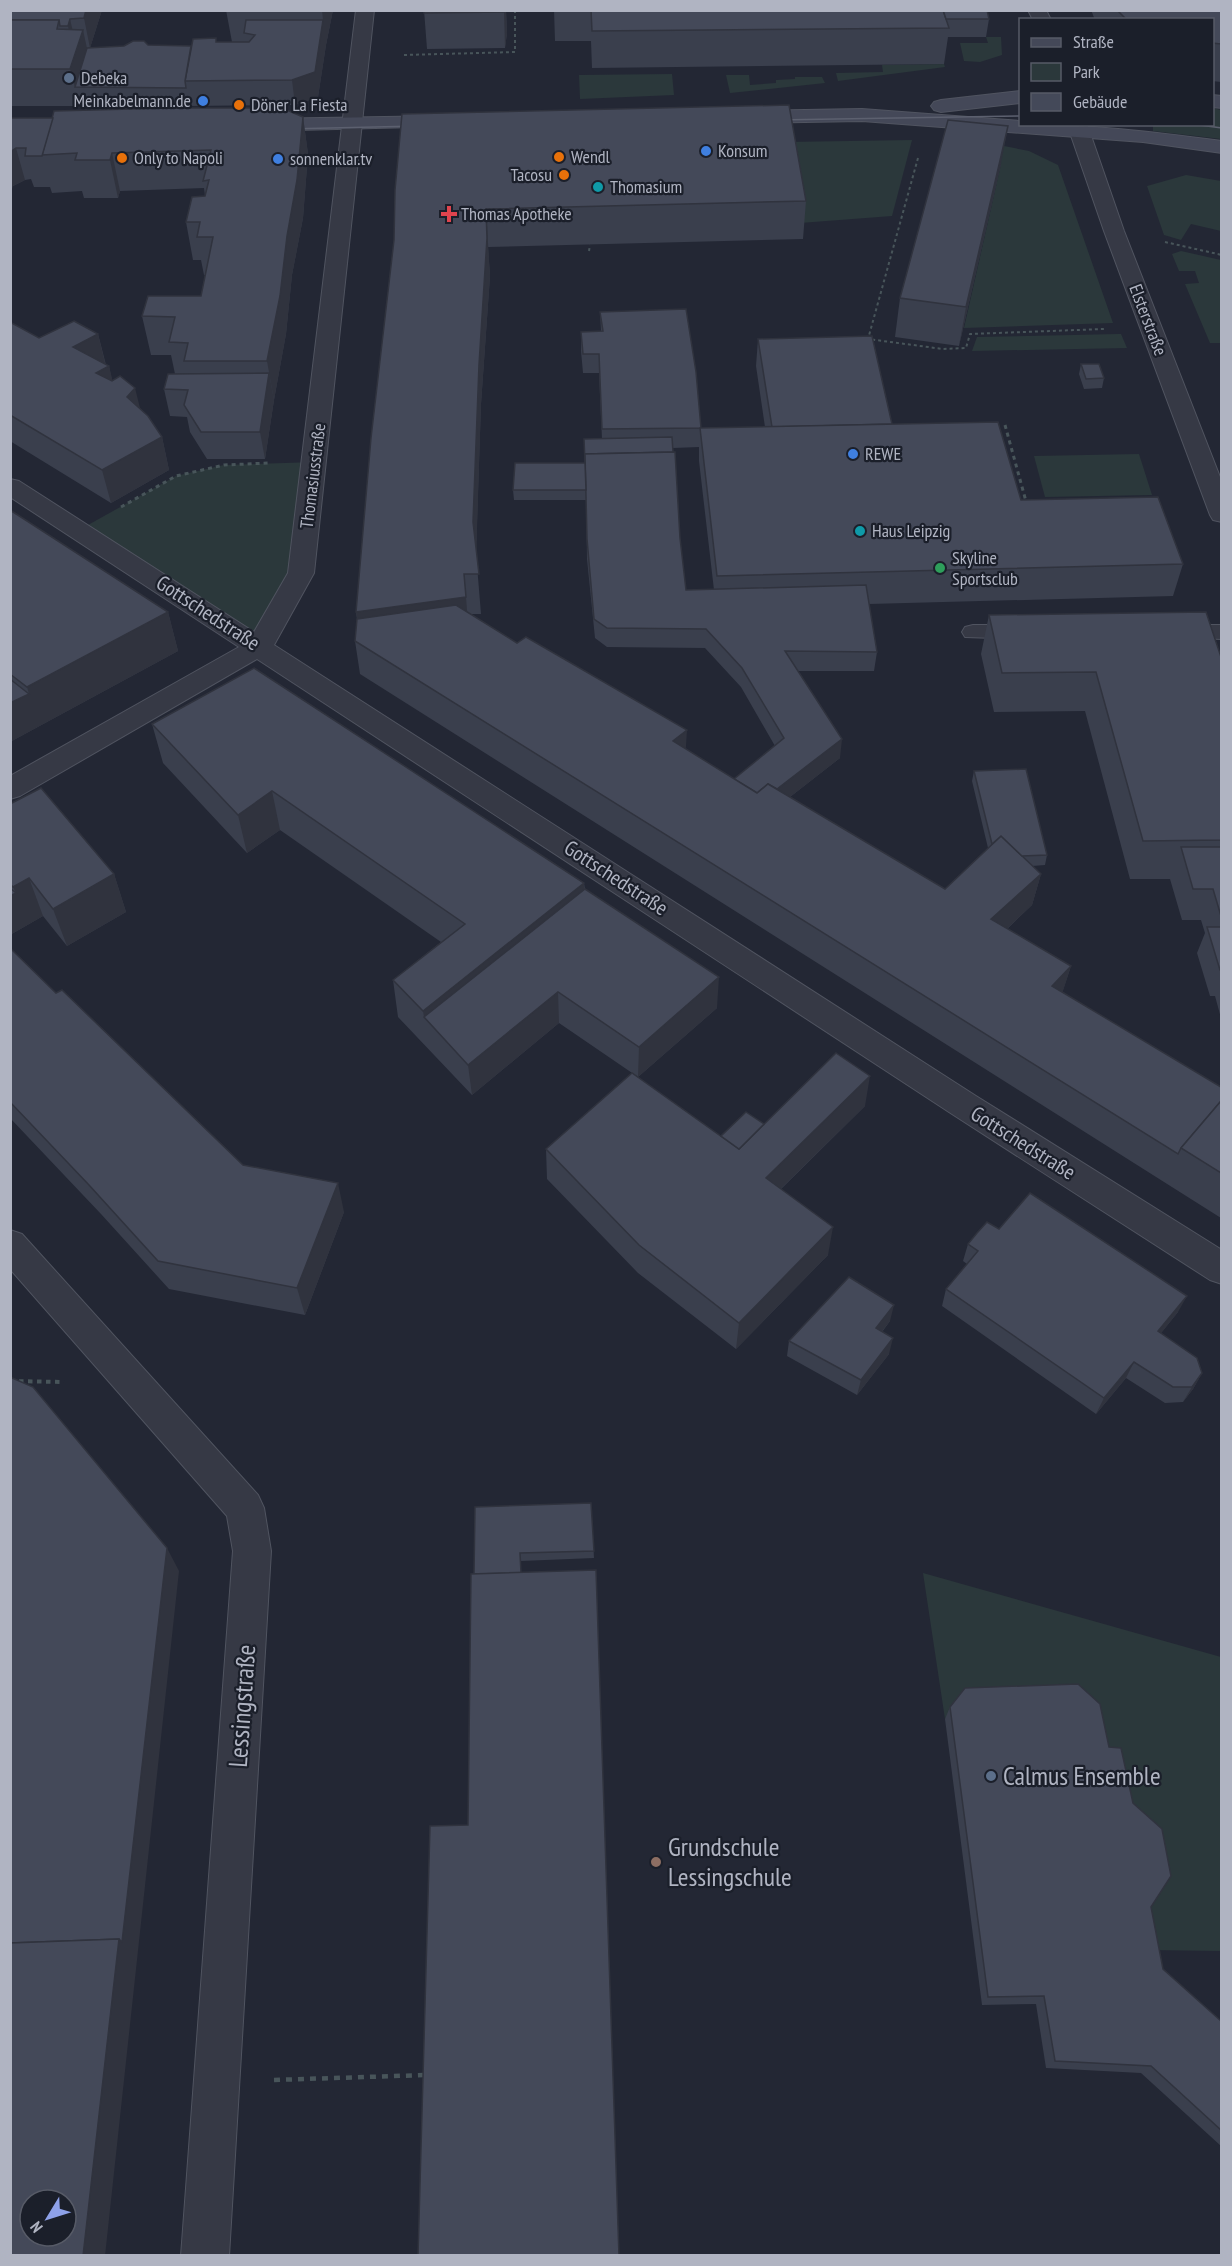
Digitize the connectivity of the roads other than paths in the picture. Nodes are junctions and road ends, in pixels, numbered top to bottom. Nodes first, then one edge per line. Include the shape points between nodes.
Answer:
1 (365, 10) edge
2 (1019, 96) edge
3 (862, 115) junction
4 (729, 117) edge
5 (469, 121) edge
6 (354, 123) junction
7 (236, 125) edge
8 (1019, 125) edge
9 (1041, 126) edge
10 (1078, 128) edge
11 (1221, 147) edge
12 (10, 486) edge
13 (1221, 515) edge
14 (972, 632) dead end
15 (1047, 632) edge
16 (1152, 632) edge
17 (1221, 632) edge
18 (260, 646) junction
19 (10, 789) edge
20 (10, 1244) edge
21 (1221, 1269) edge
22 (205, 2256) edge

1 - 6 street, Thomasiusstraße
2 - 3 street
3 - 4 street
3 - 8 street
5 - 6 street
6 - 7 street
6 - 18 street, Thomasiusstraße via 301,573
9 - 10 street
10 - 11 street
10 - 13 street, Elsterstraße
12 - 18 street, Gottschedstraße
14 - 15 lane
16 - 17 lane
18 - 19 street
18 - 21 street, Gottschedstraße
20 - 22 street, Lessingstraße via 244,1509 252,1551

